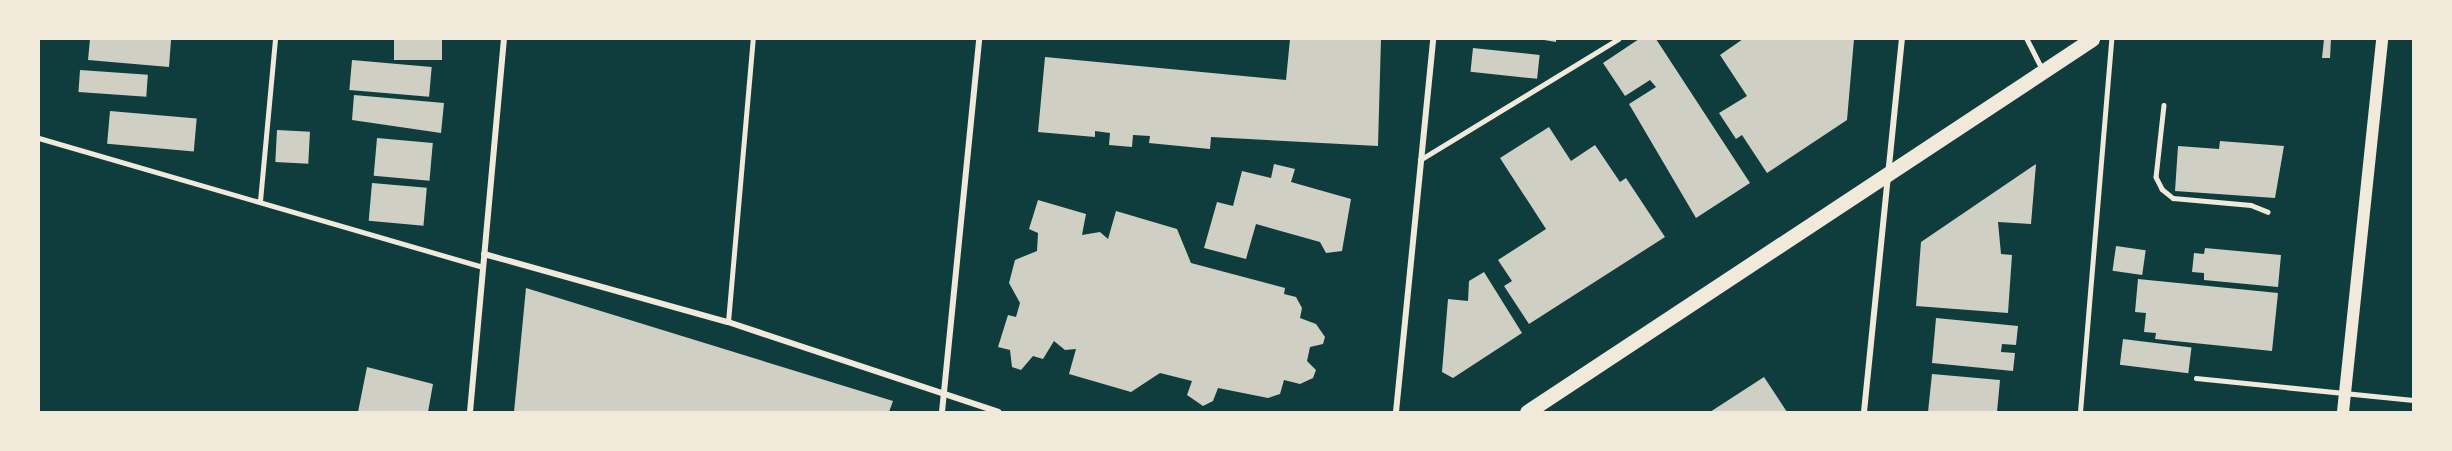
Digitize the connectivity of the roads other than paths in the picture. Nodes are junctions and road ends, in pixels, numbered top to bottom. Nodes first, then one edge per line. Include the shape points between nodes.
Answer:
1 (275, 39) edge
2 (504, 39) edge
3 (753, 39) edge
4 (979, 39) edge
5 (1433, 39) edge
6 (1618, 39) edge
7 (1902, 39) edge
8 (2027, 39) edge
9 (2092, 39) edge
10 (2111, 39) edge
11 (2382, 39) edge
12 (2043, 72) junction
13 (2163, 105) dead end
14 (39, 138) edge
15 (1420, 160) junction
16 (1889, 174) junction
17 (260, 201) junction
18 (2268, 212) dead end
19 (484, 254) junction
20 (483, 267) junction
21 (728, 322) junction
22 (2196, 378) dead end
23 (2345, 394) junction
24 (944, 396) junction
25 (2413, 400) edge
26 (470, 412) edge
27 (942, 412) edge
28 (998, 412) edge
29 (1396, 412) edge
30 (1527, 412) edge
31 (1864, 412) edge
32 (2080, 412) edge
33 (2343, 412) edge

1 - 17 lane
2 - 19 street
3 - 21 lane
4 - 24 street
5 - 15 street
6 - 15 lane
7 - 16 street
8 - 12 lane
9 - 12 main road
10 - 32 lane
11 - 23 main road
12 - 16 main road
13 - 18 lane via 2156,177 2162,189 2173,198 2251,205
14 - 17 lane
15 - 29 street
16 - 30 main road
16 - 31 street
17 - 20 lane
19 - 20 street
19 - 21 street
20 - 26 street
21 - 24 street
22 - 23 lane
23 - 25 lane
23 - 33 main road
24 - 27 street
24 - 28 street

